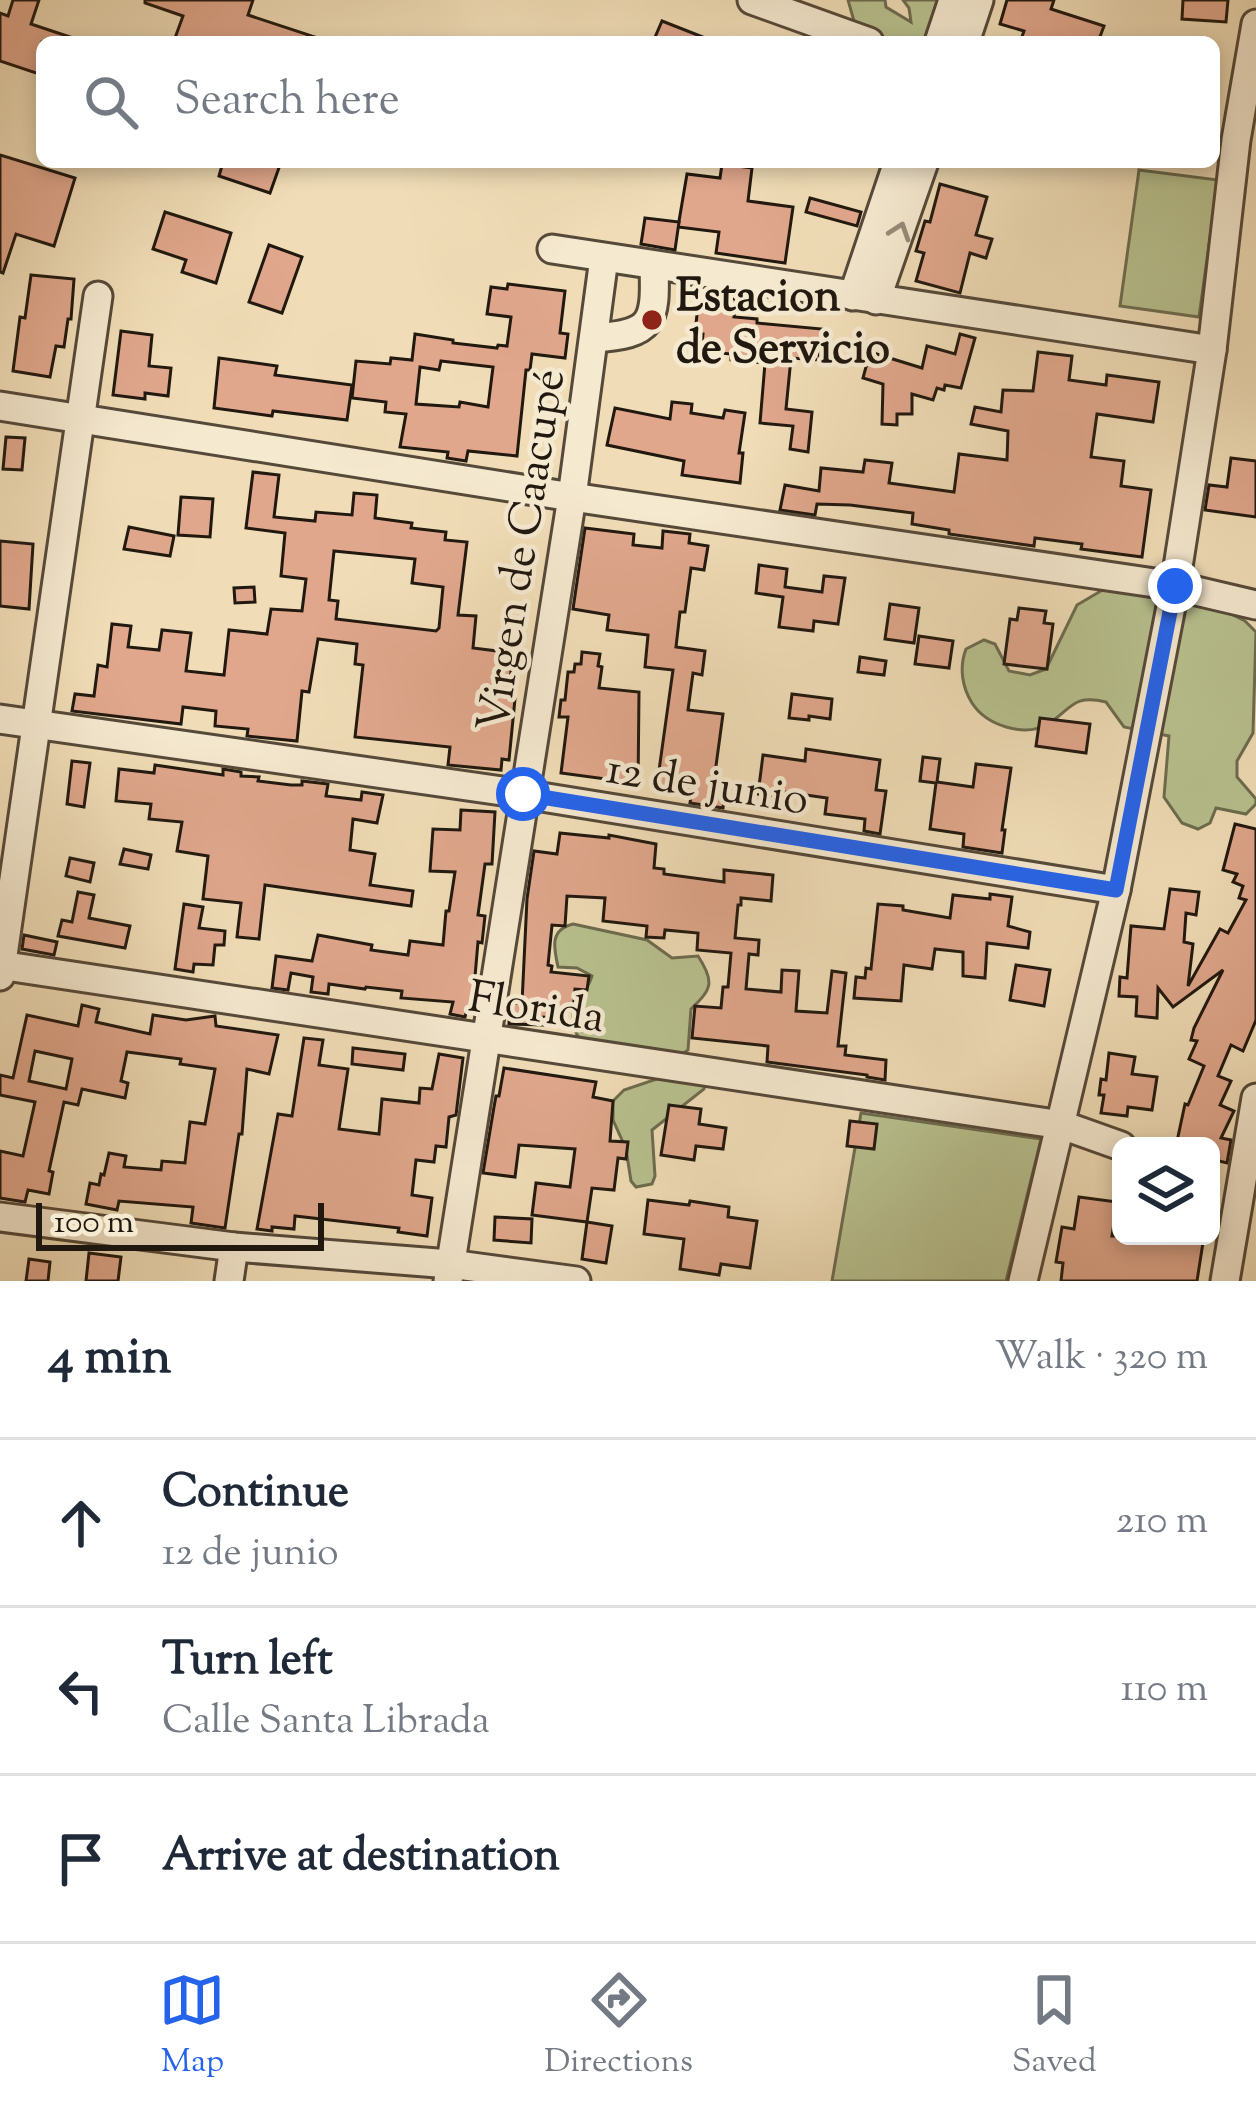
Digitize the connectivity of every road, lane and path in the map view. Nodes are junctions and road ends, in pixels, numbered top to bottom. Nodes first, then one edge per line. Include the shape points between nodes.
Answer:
1 (752, 0) edge
2 (953, 0) edge
3 (980, 0) edge
4 (1256, 24) edge
5 (851, 36) edge
6 (940, 36) edge
7 (967, 36) edge
8 (896, 168) edge
9 (921, 168) edge
10 (552, 250) dead end
11 (604, 258) junction
12 (654, 266) junction
13 (98, 296) dead end
14 (864, 298) junction
15 (594, 338) junction
16 (1212, 350) junction
17 (0, 406) edge
18 (80, 418) junction
19 (572, 497) junction
20 (1175, 586) junction
21 (1256, 605) edge
22 (0, 719) edge
23 (36, 724) junction
24 (523, 794) junction
25 (1116, 890) junction
26 (1, 969) edge
27 (488, 1040) junction
28 (1256, 1098) edge
29 (1062, 1125) junction
30 (1112, 1143) edge
31 (1248, 1193) edge
32 (0, 1217) edge
33 (234, 1247) junction
34 (449, 1272) edge
35 (229, 1281) edge
36 (576, 1281) edge
37 (1023, 1281) edge
38 (1226, 1281) edge

1 - 5 street
2 - 6 street
3 - 7 street
4 - 16 street
8 - 14 street
14 -> 9 street
10 - 11 street
11 - 12 street
11 - 15 street, Virgen de Caacupé
12 - 14 street
12 - 15 street via 645,327
13 - 18 street
14 - 16 street
15 - 19 street, Virgen de Caacupé
16 - 20 street
17 - 18 street
18 - 19 street
18 - 23 street
19 - 20 street
19 - 24 street, Virgen de Caacupé
20 - 21 street
20 - 25 street
22 - 23 street, 12 de junio
23 - 24 street, 12 de junio
23 - 26 street
24 - 25 street, 12 de junio
24 - 27 street, Virgen de Caacupé
25 - 29 street
26 - 27 street, Florida
27 - 29 street, Florida
27 - 34 street, Virgen de Caacupé
28 - 31 street
29 - 30 street, Florida
29 - 37 street
31 - 38 street
32 - 33 street
33 - 34 street
33 - 35 street
34 - 36 street

